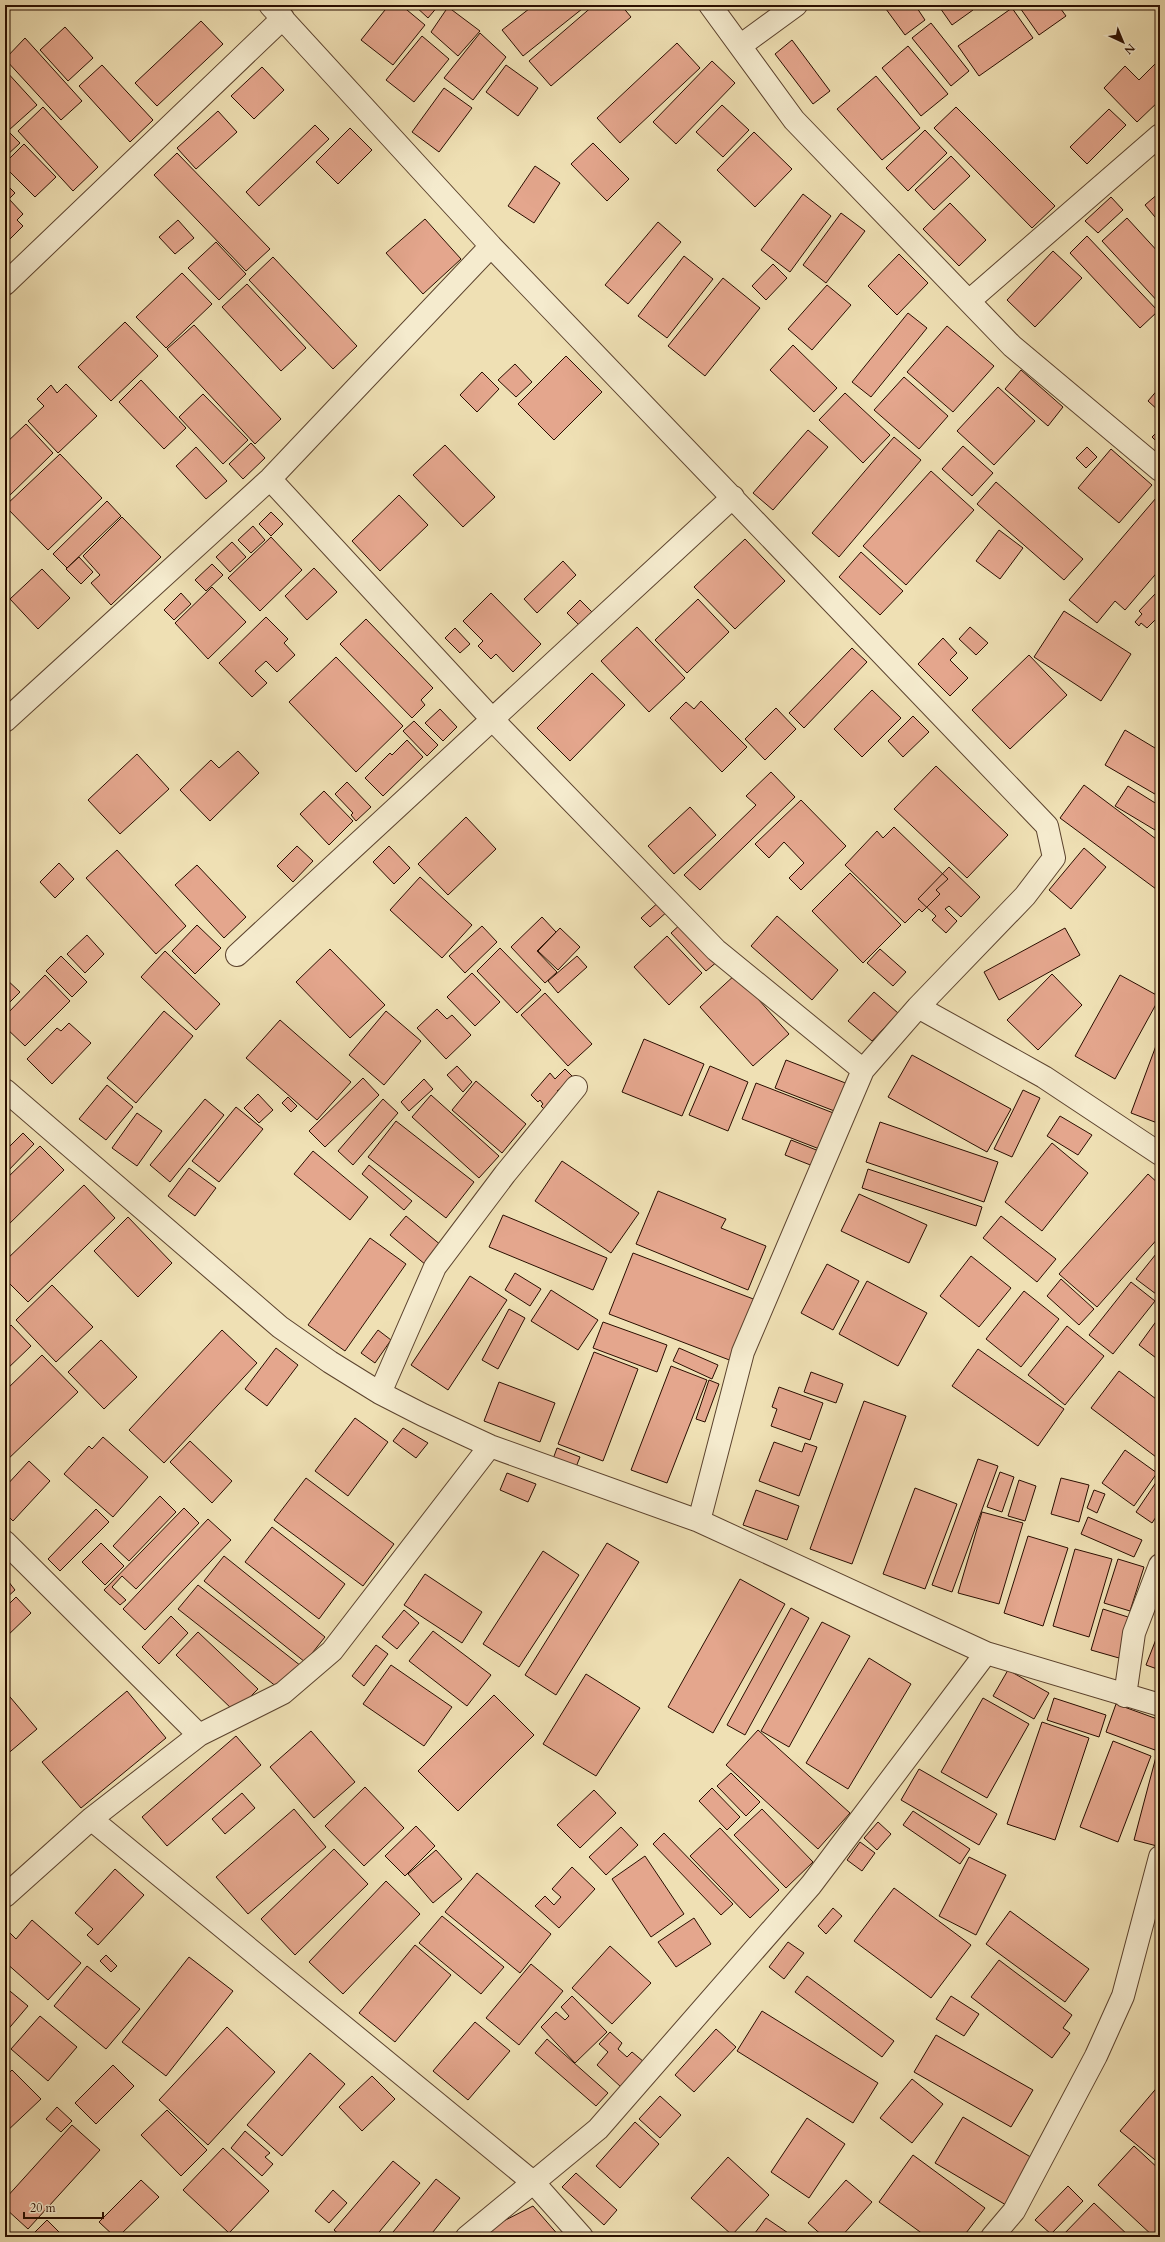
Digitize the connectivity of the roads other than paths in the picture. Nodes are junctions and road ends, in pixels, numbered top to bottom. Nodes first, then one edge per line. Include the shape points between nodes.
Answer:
1 (710, 5) edge
2 (796, 5) edge
3 (276, 11) edge
4 (740, 46) junction
5 (1160, 135) edge
6 (491, 246) junction
7 (5, 284) edge
8 (969, 301) junction
9 (1160, 470) edge
10 (270, 479) junction
11 (733, 497) junction
12 (491, 718) junction
13 (5, 721) edge
14 (237, 955) dead end
15 (918, 1006) junction
16 (863, 1070) junction
17 (576, 1087) dead end
18 (5, 1090) edge
19 (1160, 1154) edge
20 (380, 1393) junction
21 (490, 1446) junction
22 (699, 1521) junction
23 (5, 1542) edge
24 (1160, 1565) edge
25 (986, 1653) junction
26 (1125, 1696) junction
27 (1160, 1705) edge
28 (199, 1735) junction
29 (91, 1819) junction
30 (1160, 1857) edge
31 (5, 1896) edge
32 (534, 2183) junction
33 (467, 2237) edge
34 (582, 2237) edge
35 (992, 2237) edge

1 - 4 street
2 - 4 street
3 - 6 street
3 - 7 street
4 - 8 street via 794,120
5 - 8 street
6 - 10 street
6 - 11 street
8 - 9 street via 1012,346
10 - 12 street
10 - 13 street
11 - 12 street
11 - 15 street via 1047,826 1054,858 1025,896
12 - 14 street
12 - 16 street via 716,950
15 - 16 street
15 - 19 street via 1044,1077
16 - 22 street via 743,1352
17 - 20 street via 505,1174 435,1267
18 - 20 street via 280,1326 330,1362
20 - 21 street
21 - 22 street
21 - 28 street via 332,1651 283,1693
22 - 25 street
23 - 28 street
24 - 26 street via 1134,1633
25 - 26 street
25 - 32 street via 811,1885 598,2129
26 - 27 street
28 - 29 street
29 - 31 street
29 - 32 street
30 - 35 street via 1123,1996 1096,2056 1014,2211
32 - 33 street
32 - 34 street

